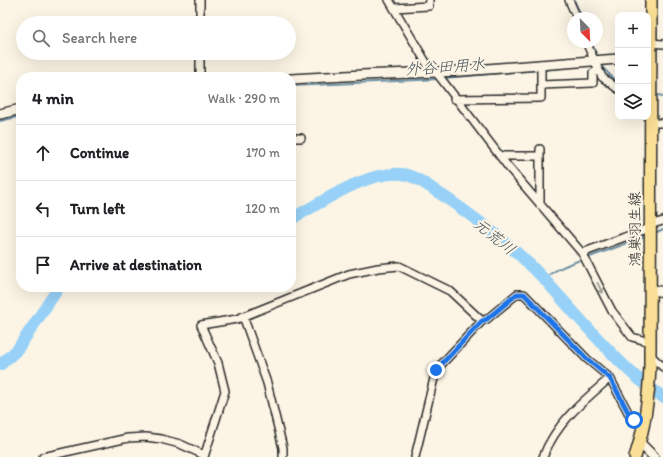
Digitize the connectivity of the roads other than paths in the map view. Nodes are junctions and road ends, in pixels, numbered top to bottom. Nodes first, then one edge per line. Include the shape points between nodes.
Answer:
1 (200, 0) edge
2 (389, 0) edge
3 (429, 0) edge
4 (570, 0) edge
5 (651, 0) edge
6 (394, 8) junction
7 (575, 12) edge
8 (651, 12) edge
9 (200, 16) edge
10 (651, 43) edge
11 (663, 44) edge
12 (589, 48) edge
13 (615, 59) edge
14 (200, 60) edge
15 (594, 60) junction
16 (540, 64) junction
17 (599, 70) junction
18 (200, 72) edge
19 (434, 73) junction
20 (296, 80) edge
21 (541, 85) junction
22 (615, 87) edge
23 (454, 99) junction
24 (16, 110) edge
25 (0, 114) edge
26 (650, 120) edge
27 (650, 123) junction
28 (663, 123) edge
29 (296, 138) edge
30 (301, 138) dead end
31 (500, 156) junction
32 (540, 205) junction
33 (663, 221) edge
34 (649, 226) junction
35 (582, 253) junction
36 (650, 289) junction
37 (663, 292) edge
38 (243, 316) junction
39 (482, 321) junction
40 (650, 342) junction
41 (650, 360) junction
42 (663, 367) edge
43 (610, 378) junction
44 (644, 424) junction
45 (640, 443) junction
46 (204, 456) edge
47 (43, 457) edge
48 (283, 457) edge
49 (415, 457) edge
50 (543, 457) edge
51 (635, 457) edge
52 (654, 457) edge

1 - 9 street
2 - 6 street
3 - 6 street via 429,6
4 - 7 street
5 - 8 main road, 鴻巣羽生線
6 - 19 street
10 - 11 street
12 - 15 street
13 - 15 street
14 - 18 street
15 - 16 street
15 - 17 street
16 - 19 street
16 - 21 street
17 - 21 street via 593,73 593,83
17 - 22 street via 602,77
19 - 20 street
19 - 23 street via 439,76
21 - 23 street via 541,98
23 - 31 street
24 - 25 street
26 - 27 main road, 鴻巣羽生線
27 - 28 street
27 - 34 main road, 鴻巣羽生線
29 - 30 street
31 - 32 street
31 - 32 street via 540,153
32 - 35 street
33 - 34 street
34 - 35 street
34 - 36 main road, 鴻巣羽生線
35 -> 40 street via 612,311 632,337
36 - 37 street
36 - 40 main road, 鴻巣羽生線
38 - 39 street via 349,274 399,266 450,291
38 - 46 street via 201,325 218,363 225,391
38 - 48 street via 267,383
39 - 43 street via 517,294 524,294 587,359
39 - 49 street via 436,370
40 - 41 main road, 鴻巣羽生線
41 - 42 street
41 - 44 main road, 鴻巣羽生線
43 - 44 street via 629,414 634,420
43 - 50 street via 558,428
44 - 45 main road, 鴻巣羽生線
45 - 51 main road, 鴻巣羽生線
45 - 52 street
46 - 47 street via 168,440 146,437 121,439

